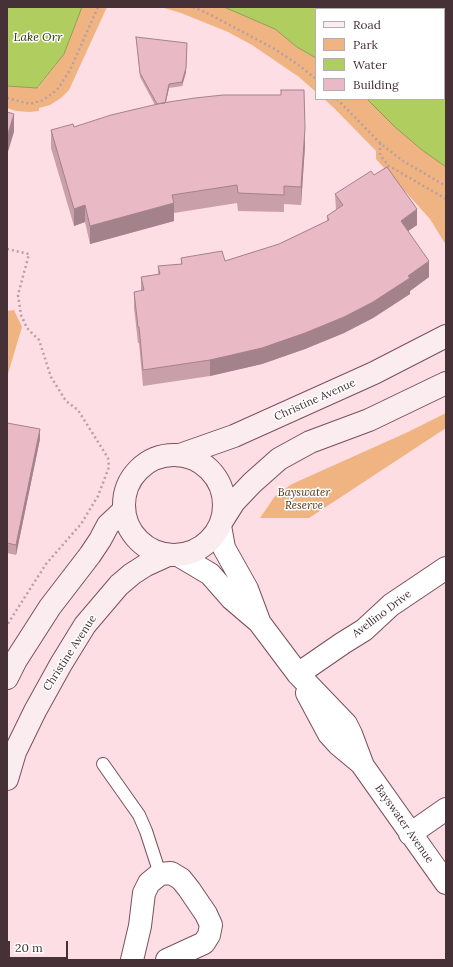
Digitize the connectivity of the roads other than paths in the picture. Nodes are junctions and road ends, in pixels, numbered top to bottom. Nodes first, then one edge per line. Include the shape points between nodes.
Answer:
1 (446, 336) edge
2 (446, 383) edge
3 (180, 456) junction
4 (124, 510) junction
5 (221, 523) junction
6 (174, 555) junction
7 (446, 568) edge
8 (260, 622) junction
9 (298, 674) junction
10 (7, 678) edge
11 (103, 764) dead end
12 (7, 780) edge
13 (446, 809) edge
14 (410, 834) junction
15 (160, 874) junction
16 (446, 883) edge
17 (132, 960) edge
18 (167, 960) edge

1 - 3 main road, Christine Avenue via 374,373 234,436
2 - 5 main road, Christine Avenue via 369,420 310,442 279,459 234,502
3 - 4 main road, Christine Avenue via 164,456 153,460 134,474 124,497
3 - 5 main road, Christine Avenue via 194,459 216,478 222,491 224,506
4 - 6 main road, Christine Avenue via 128,526 138,541 152,551
4 - 10 main road via 108,525 90,555 50,607
5 - 6 main road, Christine Avenue via 213,537 203,546 192,552
5 - 8 street, Bayswater Avenue via 224,548 247,588
6 - 8 street, Bayswater Avenue via 210,574 232,599
6 - 12 main road, Christine Avenue via 146,565 132,574 119,585 85,626 35,711 15,752
7 - 9 street, Avellino Drive via 391,605 364,630
8 - 9 street, Bayswater Avenue
9 - 14 street, Bayswater Avenue via 329,734 363,766
11 - 15 lane via 139,815
13 - 14 street
14 - 16 street, Bayswater Avenue
15 - 17 street via 149,883 144,893
15 - 18 street via 171,873 181,879 206,914 210,925 209,935 204,943

